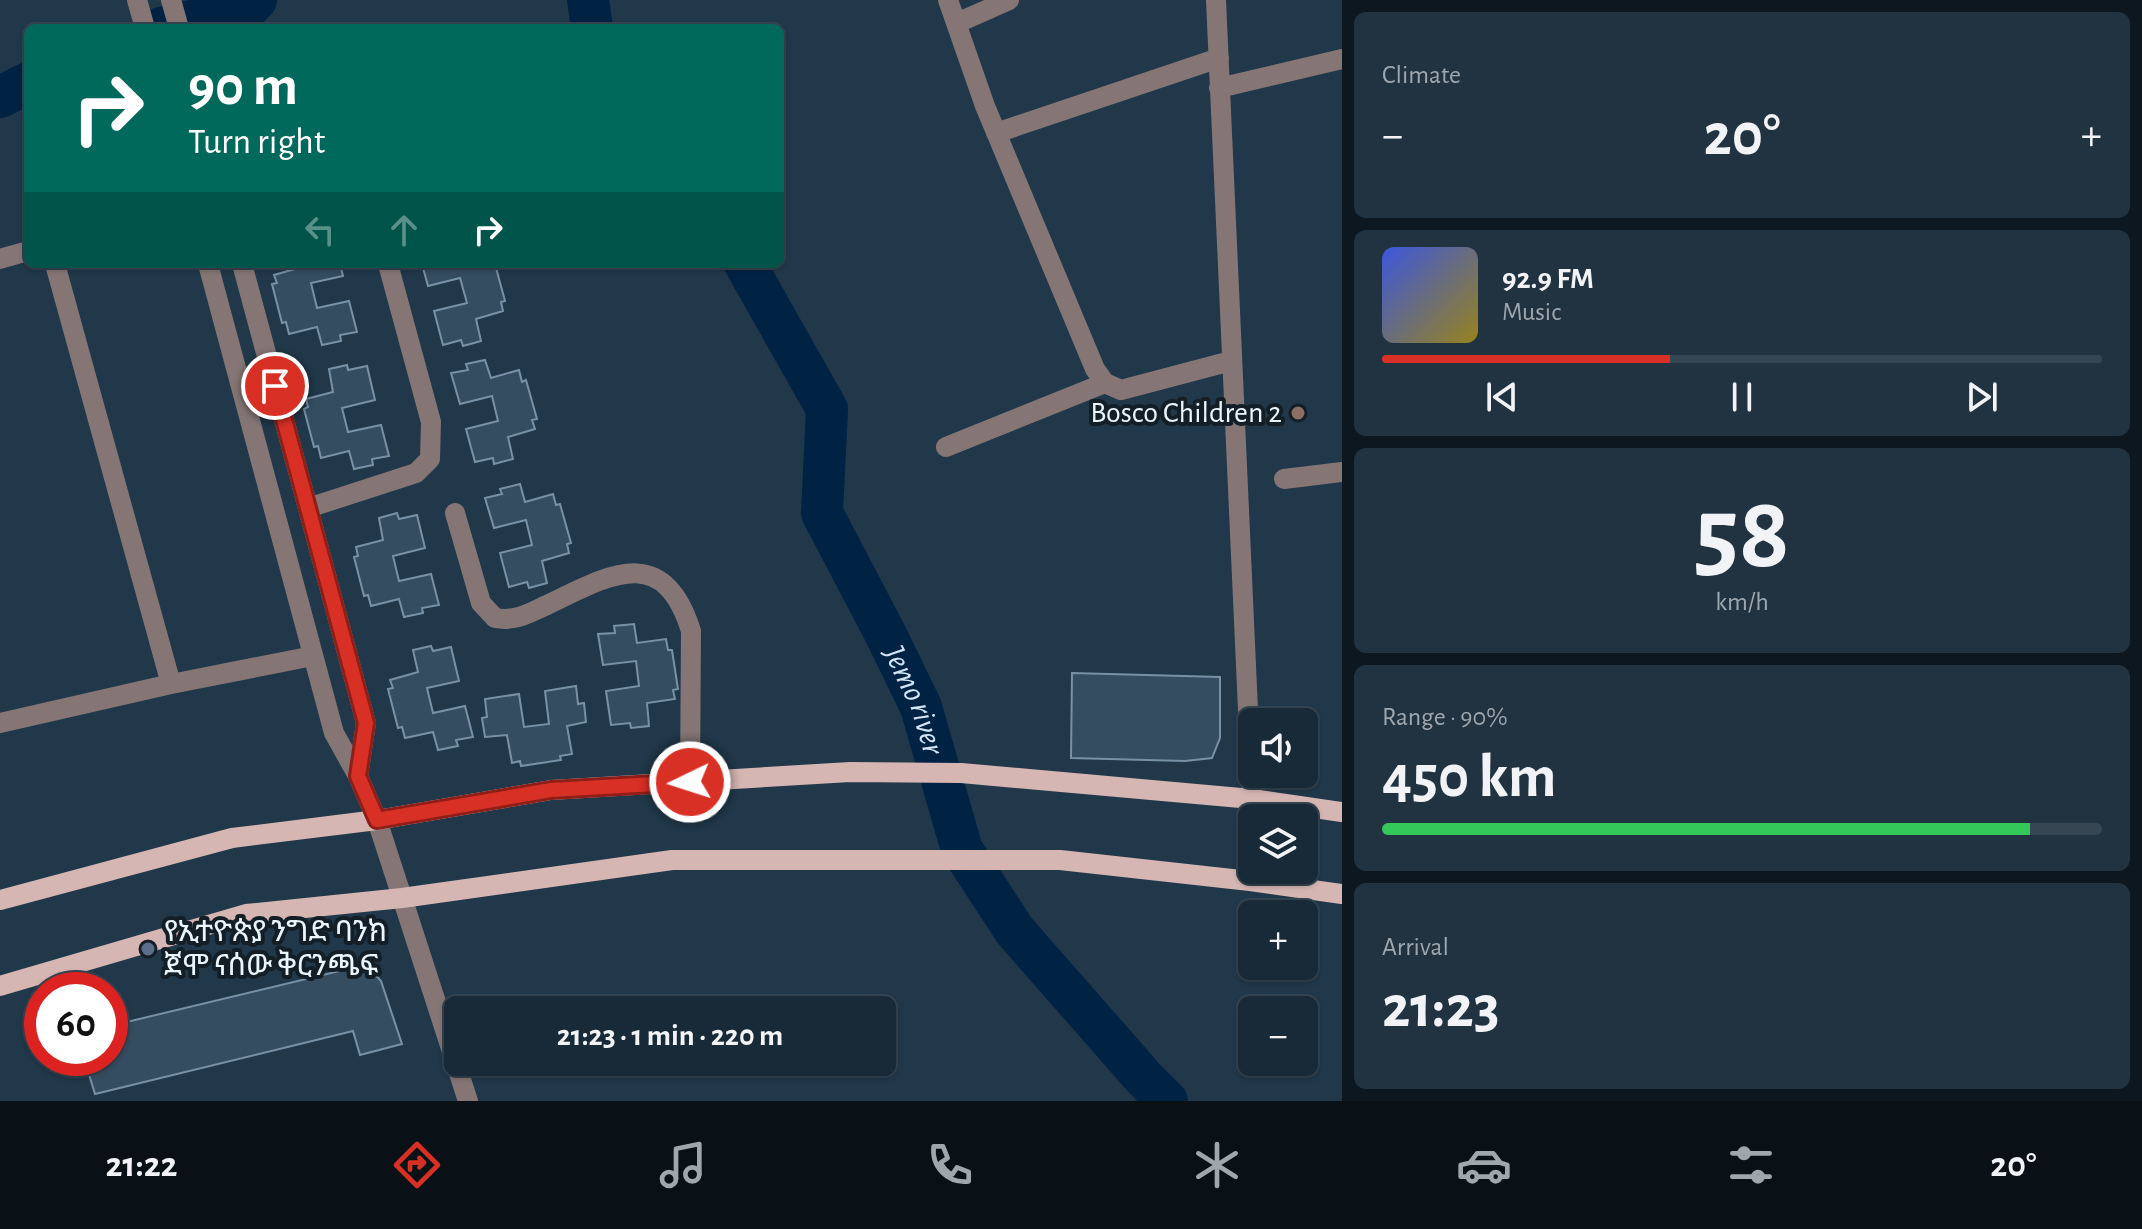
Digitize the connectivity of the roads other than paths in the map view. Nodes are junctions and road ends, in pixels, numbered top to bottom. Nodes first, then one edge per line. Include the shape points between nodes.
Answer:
1 (948, 0) edge
2 (1009, 0) edge
3 (1216, 0) edge
4 (172, 4) edge
5 (957, 23) junction
6 (178, 24) edge
7 (1219, 58) junction
8 (1342, 59) edge
9 (1219, 88) junction
10 (996, 133) junction
11 (24, 252) edge
12 (0, 259) edge
13 (56, 268) edge
14 (209, 268) edge
15 (243, 268) edge
16 (389, 268) edge
17 (1231, 361) junction
18 (1105, 383) junction
19 (946, 447) dead end
20 (1342, 472) edge
21 (1284, 479) dead end
22 (308, 508) junction
23 (455, 513) dead end
24 (313, 656) junction
25 (171, 684) junction
26 (0, 723) edge
27 (358, 776) junction
28 (690, 782) junction
29 (1252, 799) junction
30 (1342, 812) edge
31 (377, 820) junction
32 (1342, 894) edge
33 (402, 898) junction
34 (0, 900) edge
35 (0, 986) edge
36 (468, 1101) edge

1 - 5 street
2 - 5 street
3 - 7 street
4 - 6 street
5 - 10 street
7 - 9 street
7 - 10 street
8 - 9 street
9 - 17 street
10 - 18 street
11 - 12 street
13 - 25 street
14 - 24 street
15 - 22 street
16 - 22 street via 431,422 430,459 416,473
17 - 18 street via 1121,390
17 - 29 street
18 - 19 street
20 - 21 street
22 - 27 street via 366,723
23 - 28 street via 481,603 495,618 517,619 624,572 642,572 671,589 691,631
24 - 25 street
24 - 27 street via 334,733
25 - 26 street
27 - 31 street
28 - 29 main road via 850,772 961,773
28 - 31 main road via 551,790
29 - 30 main road
31 - 33 street
31 - 34 main road via 232,838
32 - 33 main road via 1060,860 938,858 672,860
33 - 35 main road via 246,914
33 - 36 street

